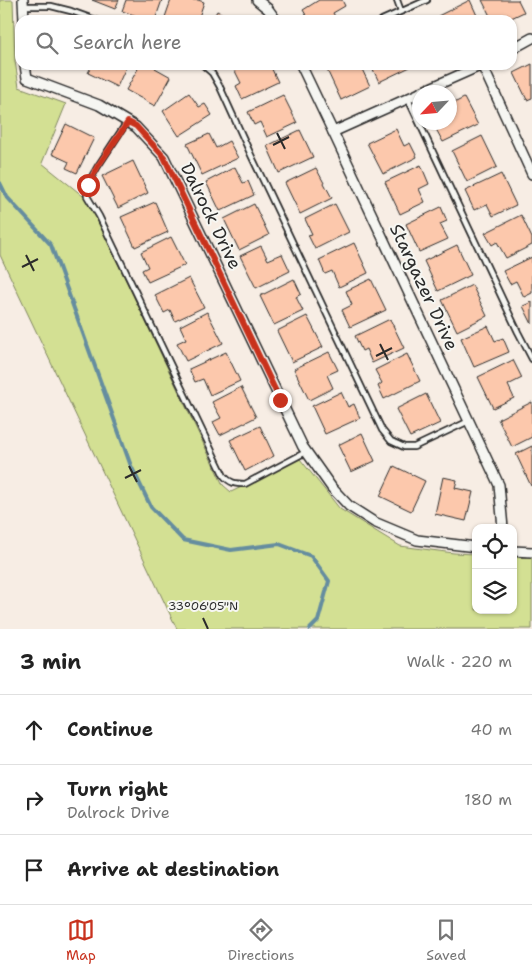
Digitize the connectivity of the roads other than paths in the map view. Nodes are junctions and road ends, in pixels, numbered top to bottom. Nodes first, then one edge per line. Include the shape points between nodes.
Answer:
1 (257, 0) edge
2 (397, 0) edge
3 (427, 0) edge
4 (23, 3) edge
5 (402, 12) junction
6 (82, 15) edge
7 (272, 15) edge
8 (394, 15) edge
9 (532, 38) edge
10 (517, 46) edge
11 (26, 70) edge
12 (209, 70) edge
13 (303, 70) edge
14 (471, 70) edge
15 (484, 70) edge
16 (438, 85) edge
17 (412, 97) edge
18 (408, 99) junction
19 (128, 122) junction
20 (334, 132) junction
21 (532, 174) edge
22 (532, 359) edge
23 (469, 421) junction
24 (306, 452) junction
25 (503, 524) edge
26 (472, 547) edge
27 (517, 551) edge
28 (532, 552) edge

1 - 7 street
2 - 5 lane
3 - 5 lane
4 - 6 lane via 51,6
5 - 8 lane
9 - 10 street
11 - 19 street, Dalrock Drive via 27,78 99,105
12 - 23 lane via 220,87 382,430 391,441 404,447 414,447
13 - 20 street, Stargazer Drive
14 - 16 street
15 - 21 street
17 - 18 street
18 - 20 street
18 - 22 lane
19 - 24 street, Dalrock Drive via 136,126 164,157
19 - 24 lane via 91,179 87,196 224,476 230,482 245,484
20 - 23 street, Stargazer Drive
23 - 25 street, Stargazer Drive via 499,485
24 - 26 street, Dalrock Drive via 349,506 374,522 417,540
27 - 28 street

